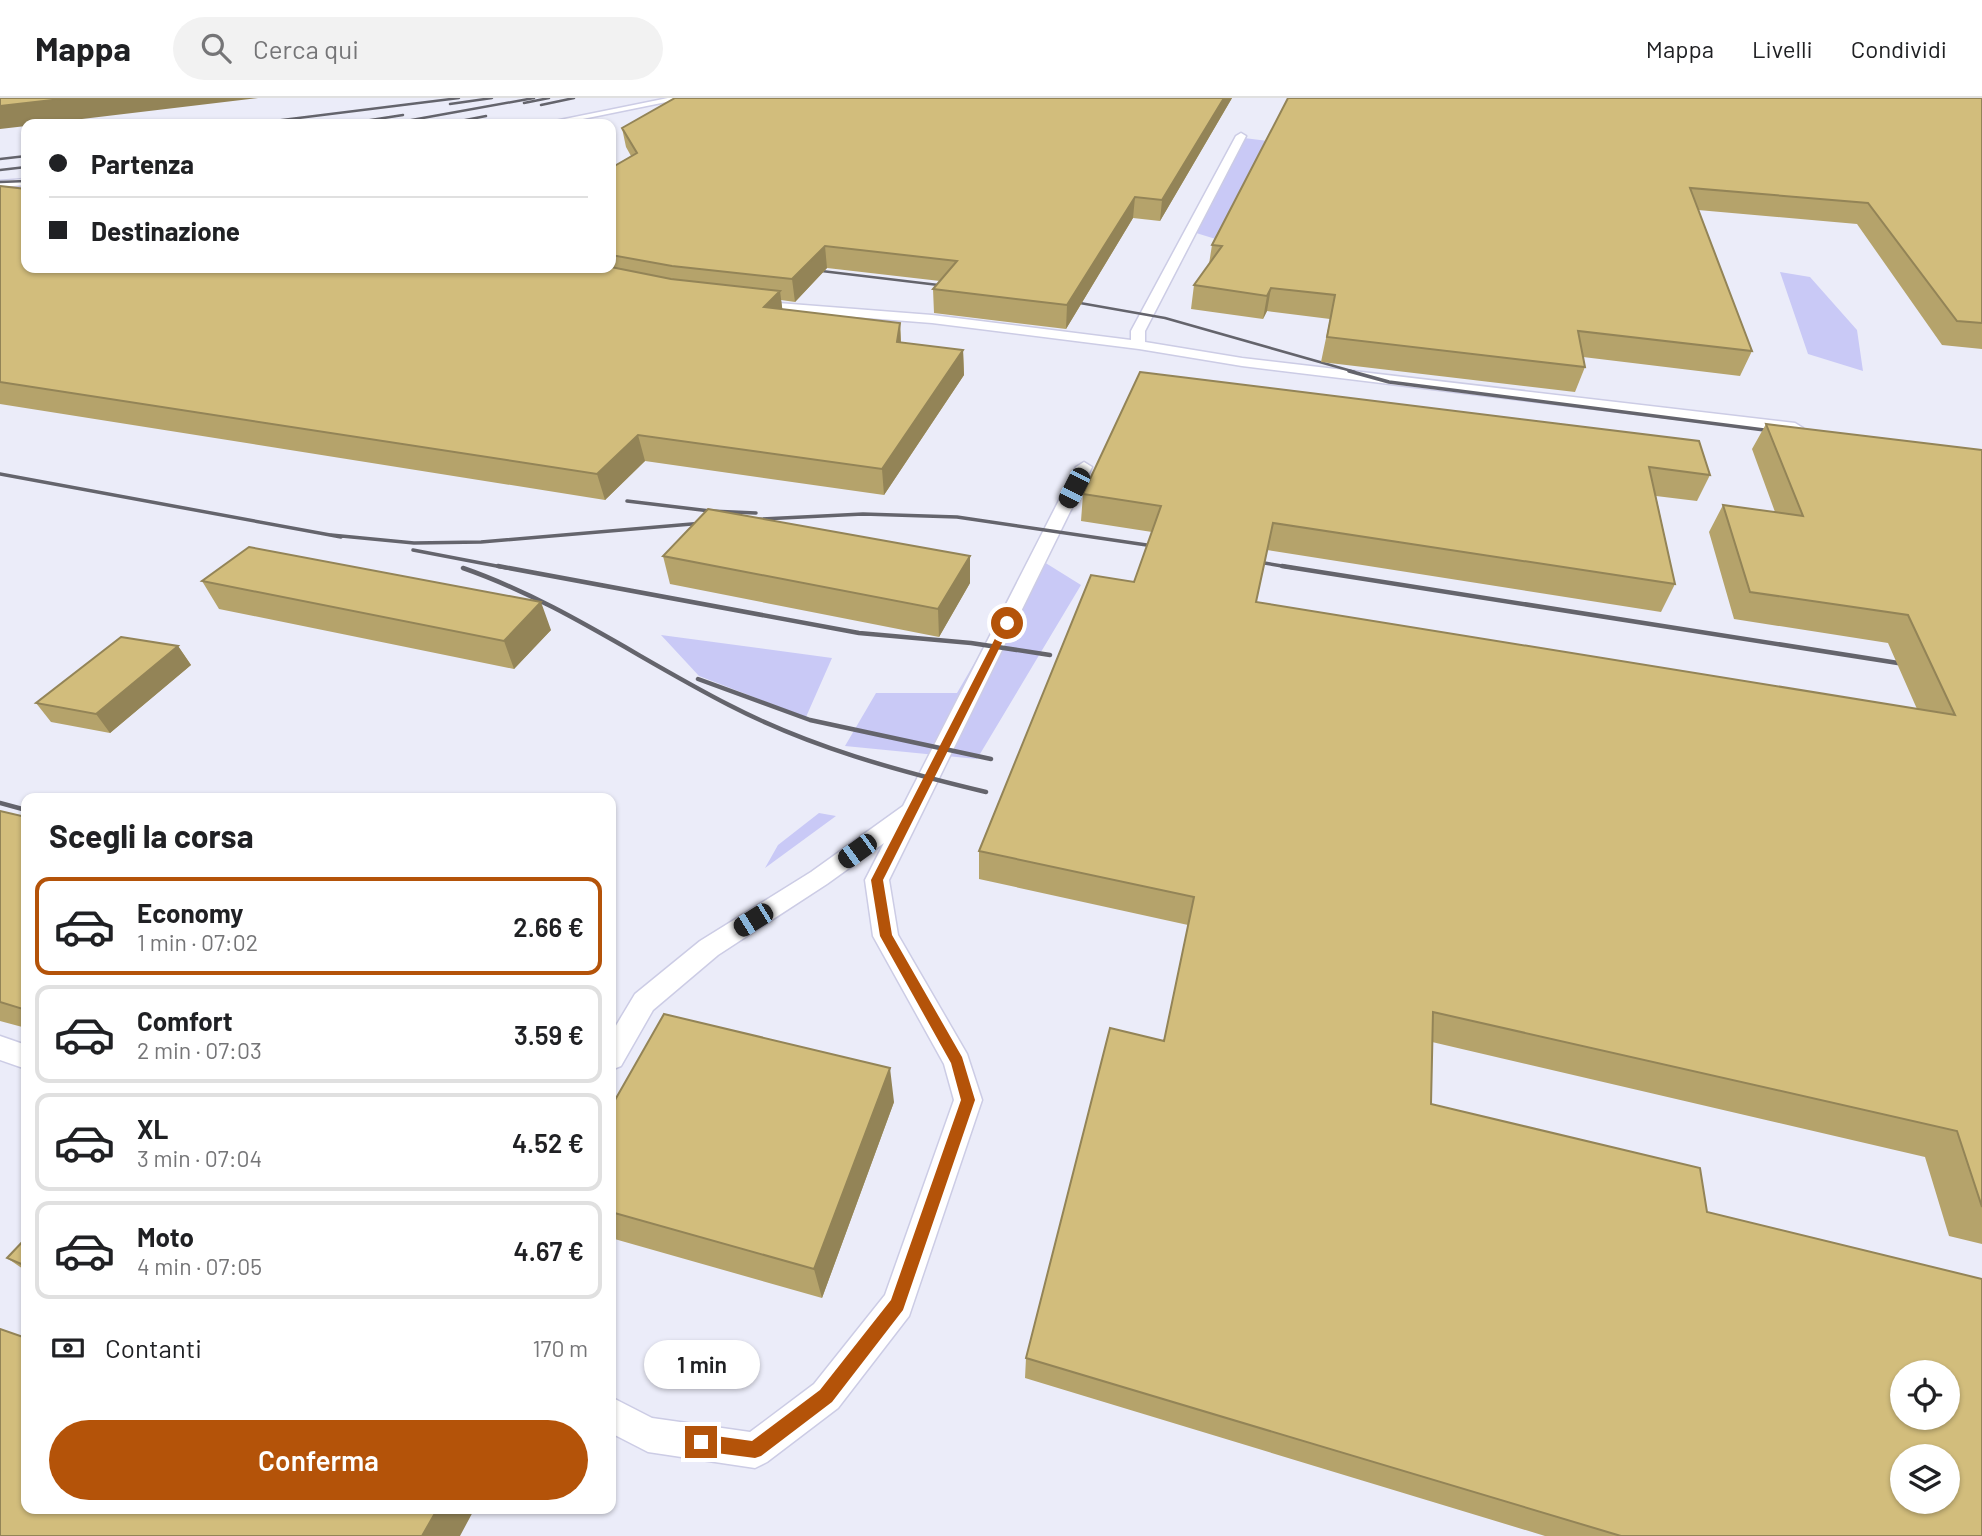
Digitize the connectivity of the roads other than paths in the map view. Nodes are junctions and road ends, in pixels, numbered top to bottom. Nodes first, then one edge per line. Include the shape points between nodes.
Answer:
1 (682, 98) edge
2 (571, 119) edge
3 (1241, 136) dead end
4 (21, 182) edge
5 (0, 184) edge
6 (738, 303) edge
7 (1139, 345) junction
8 (1808, 430) edge
9 (1084, 467) dead end
10 (912, 810) junction
11 (0, 1048) edge
12 (616, 1050) edge
13 (21, 1054) edge
14 (616, 1417) edge

1 - 2 lane
3 - 7 lane via 1138,331
4 - 5 lane
6 - 7 lane via 932,319
7 - 8 lane via 1242,362
9 - 10 lane
10 - 12 lane via 819,878 709,948 644,1002
10 - 14 lane via 877,880 886,936 957,1062 968,1100 898,1304 826,1396 755,1450 648,1435
11 - 13 lane

